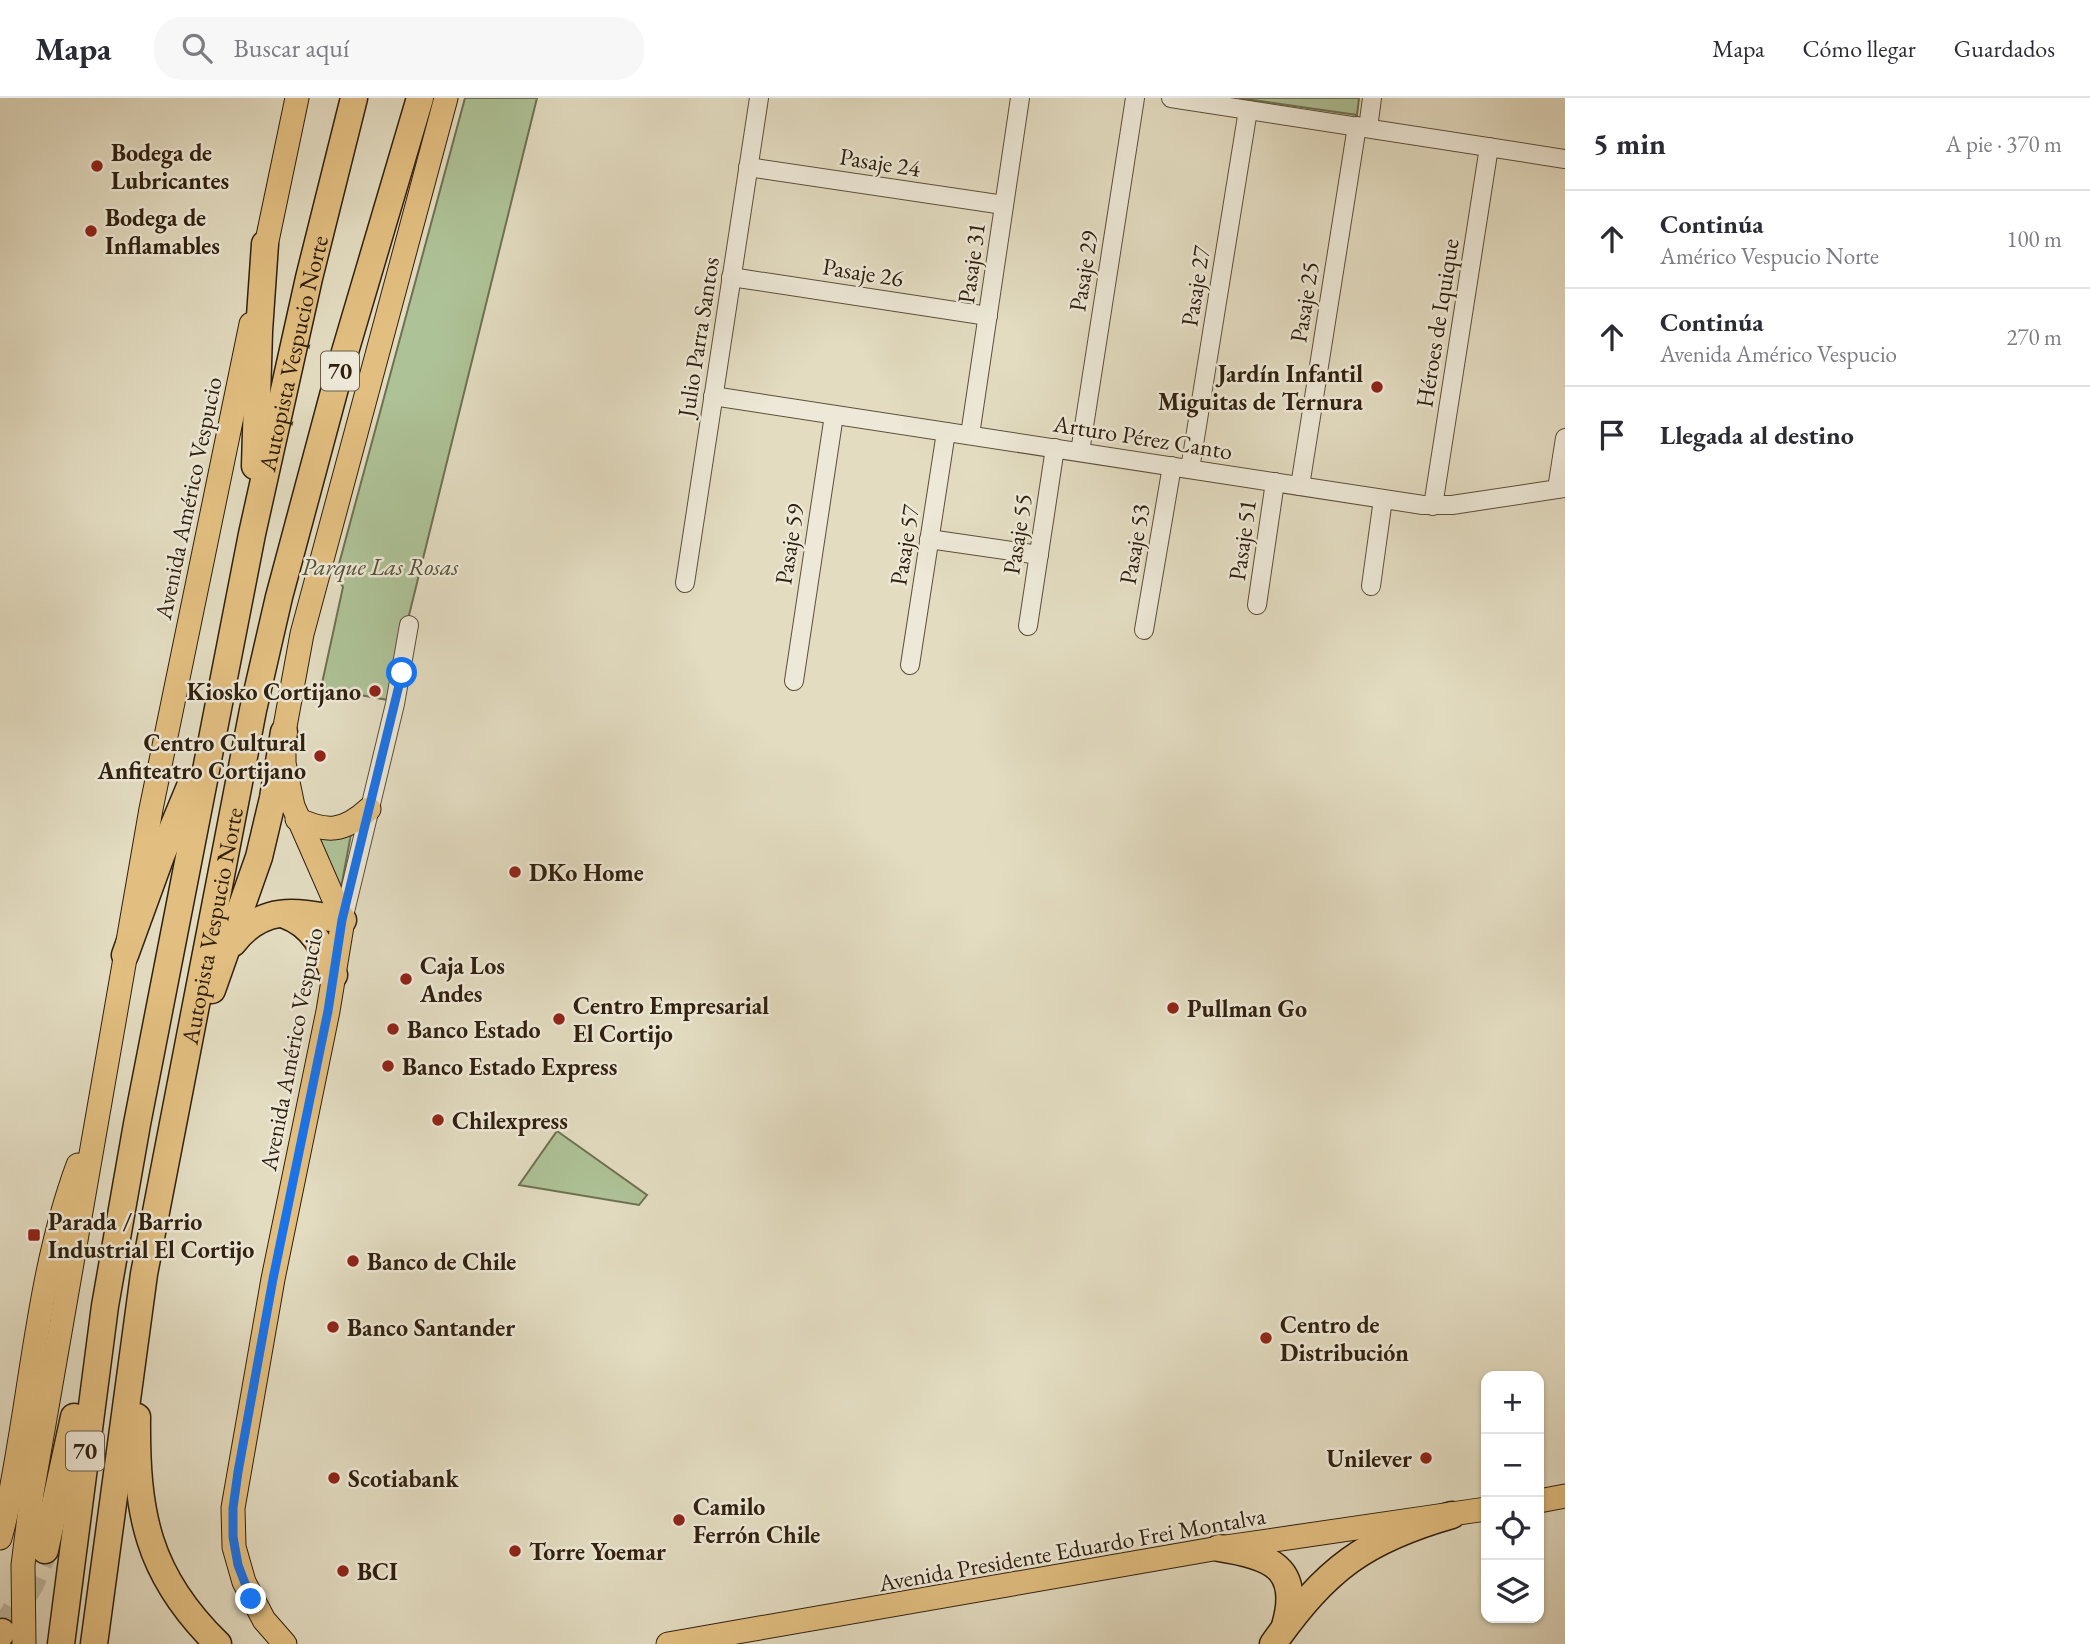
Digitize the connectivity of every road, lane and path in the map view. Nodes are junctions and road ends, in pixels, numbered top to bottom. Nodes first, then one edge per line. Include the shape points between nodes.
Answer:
1 (297, 98) edge
2 (354, 98) edge
3 (420, 98) edge
4 (446, 98) edge
5 (759, 98) edge
6 (1020, 98) edge
7 (1135, 98) edge
8 (1171, 98) edge
9 (1372, 98) edge
10 (1248, 110) junction
11 (1362, 127) junction
12 (1489, 147) junction
13 (1565, 159) edge
14 (748, 167) junction
15 (1004, 205) junction
16 (265, 244) junction
17 (731, 277) junction
18 (988, 316) junction
19 (713, 396) junction
20 (834, 415) junction
21 (946, 432) junction
22 (970, 435) junction
23 (1565, 438) edge
24 (1055, 449) junction
25 (1080, 452) junction
26 (1181, 468) junction
27 (1275, 482) junction
28 (1300, 486) junction
29 (1561, 489) edge
30 (1383, 499) junction
31 (1433, 506) junction
32 (252, 534) junction
33 (929, 539) junction
34 (1039, 555) junction
35 (685, 583) dead end
36 (1371, 586) dead end
37 (1257, 605) dead end
38 (409, 625) dead end
39 (1028, 626) dead end
40 (1144, 630) dead end
41 (910, 665) dead end
42 (794, 681) dead end
43 (284, 732) junction
44 (212, 734) junction
45 (369, 809) junction
46 (297, 819) junction
47 (280, 914) junction
48 (342, 920) junction
49 (227, 950) junction
50 (125, 954) junction
51 (334, 975) junction
52 (180, 1088) junction
53 (97, 1117) junction
54 (112, 1259) junction
55 (144, 1274) junction
56 (1565, 1496) edge
57 (1544, 1499) edge
58 (1481, 1510) edge
59 (1452, 1515) junction
60 (0, 1538) edge
61 (1219, 1548) junction
62 (45, 1550) tunnel mouth
63 (1278, 1636) edge
64 (9, 1637) edge
65 (61, 1644) edge
66 (94, 1644) edge
67 (218, 1644) edge
68 (285, 1644) edge
69 (668, 1644) edge

1 - 16 main road, Avenida Américo Vespucio
2 - 32 highway, Autopista Vespucio Norte / 70
3 - 52 highway, Autopista Vespucio Norte / 70 via 279,597
4 - 43 main road, Avenida Américo Vespucio via 302,634
5 - 14 street, Julio Parra Santos
6 - 15 street, Pasaje 31
7 - 25 street, Pasaje 29
8 - 10 street
9 - 11 street
10 - 11 street
10 - 26 street, Pasaje 27
11 - 12 street
11 - 28 street, Pasaje 25
12 - 13 street
12 - 31 street, Héroes de Iquique
14 - 15 street, Pasaje 24
14 - 17 street, Julio Parra Santos
15 - 18 street, Pasaje 31
16 - 32 highway
16 - 50 main road, Avenida Américo Vespucio
17 - 18 street, Pasaje 26
17 - 19 street, Julio Parra Santos
18 - 22 street, Pasaje 31
19 - 20 street, Arturo Pérez Canto
19 - 35 street, Julio Parra Santos
20 - 21 street, Arturo Pérez Canto
20 - 42 street, Pasaje 59
21 - 22 street, Arturo Pérez Canto
21 - 33 street, Pasaje 57
22 - 24 street, Arturo Pérez Canto
23 - 29 street
24 - 25 street, Arturo Pérez Canto
24 - 34 street, Pasaje 55
25 - 26 street, Arturo Pérez Canto
26 - 27 street, Arturo Pérez Canto
26 - 40 street, Pasaje 53
27 - 28 street, Arturo Pérez Canto
27 - 37 street, Pasaje 51
28 - 30 street, Arturo Pérez Canto
29 - 31 street, Arturo Pérez Canto
30 - 31 street, Arturo Pérez Canto
30 - 36 street
32 - 44 highway, Autopista Vespucio Norte / 70
33 - 34 street
33 - 41 street, Pasaje 57
34 - 39 street, Pasaje 55
38 - 45 street
43 - 46 main road, Avenida Américo Vespucio via 287,779
43 - 49 highway via 259,857
44 - 50 highway
44 - 54 highway, Autopista Vespucio Norte / 70
45 - 46 main road via 336,828 318,828
45 - 48 street
46 - 48 main road, Avenida Américo Vespucio
47 - 48 highway
47 - 49 highway via 255,921
47 - 51 highway via 311,931
48 - 51 main road, Avenida Américo Vespucio
49 - 52 highway
50 - 53 main road, Avenida Américo Vespucio
51 - 68 main road, Avenida Américo Vespucio via 233,1508 234,1547 244,1582 264,1620
52 - 55 highway, Autopista Vespucio Norte / 70
53 - 60 main road, Avenida Américo Vespucio via 52,1247
53 - 64 main road, Avenida Américo Vespucio
54 - 62 highway
54 - 65 highway, Autopista Vespucio Norte / 70
55 - 66 highway, Autopista Vespucio Norte / 70
55 - 67 highway via 137,1449 143,1517 171,1588
56 - 57 main road
58 - 59 main road, Avenida Presidente Eduardo Frei Montalva
59 - 61 main road, Avenida Presidente Eduardo Frei Montalva
59 - 63 highway via 1396,1533 1353,1556 1321,1584
61 - 63 highway via 1255,1555 1279,1569 1291,1593
61 - 69 main road, Avenida Presidente Eduardo Frei Montalva

